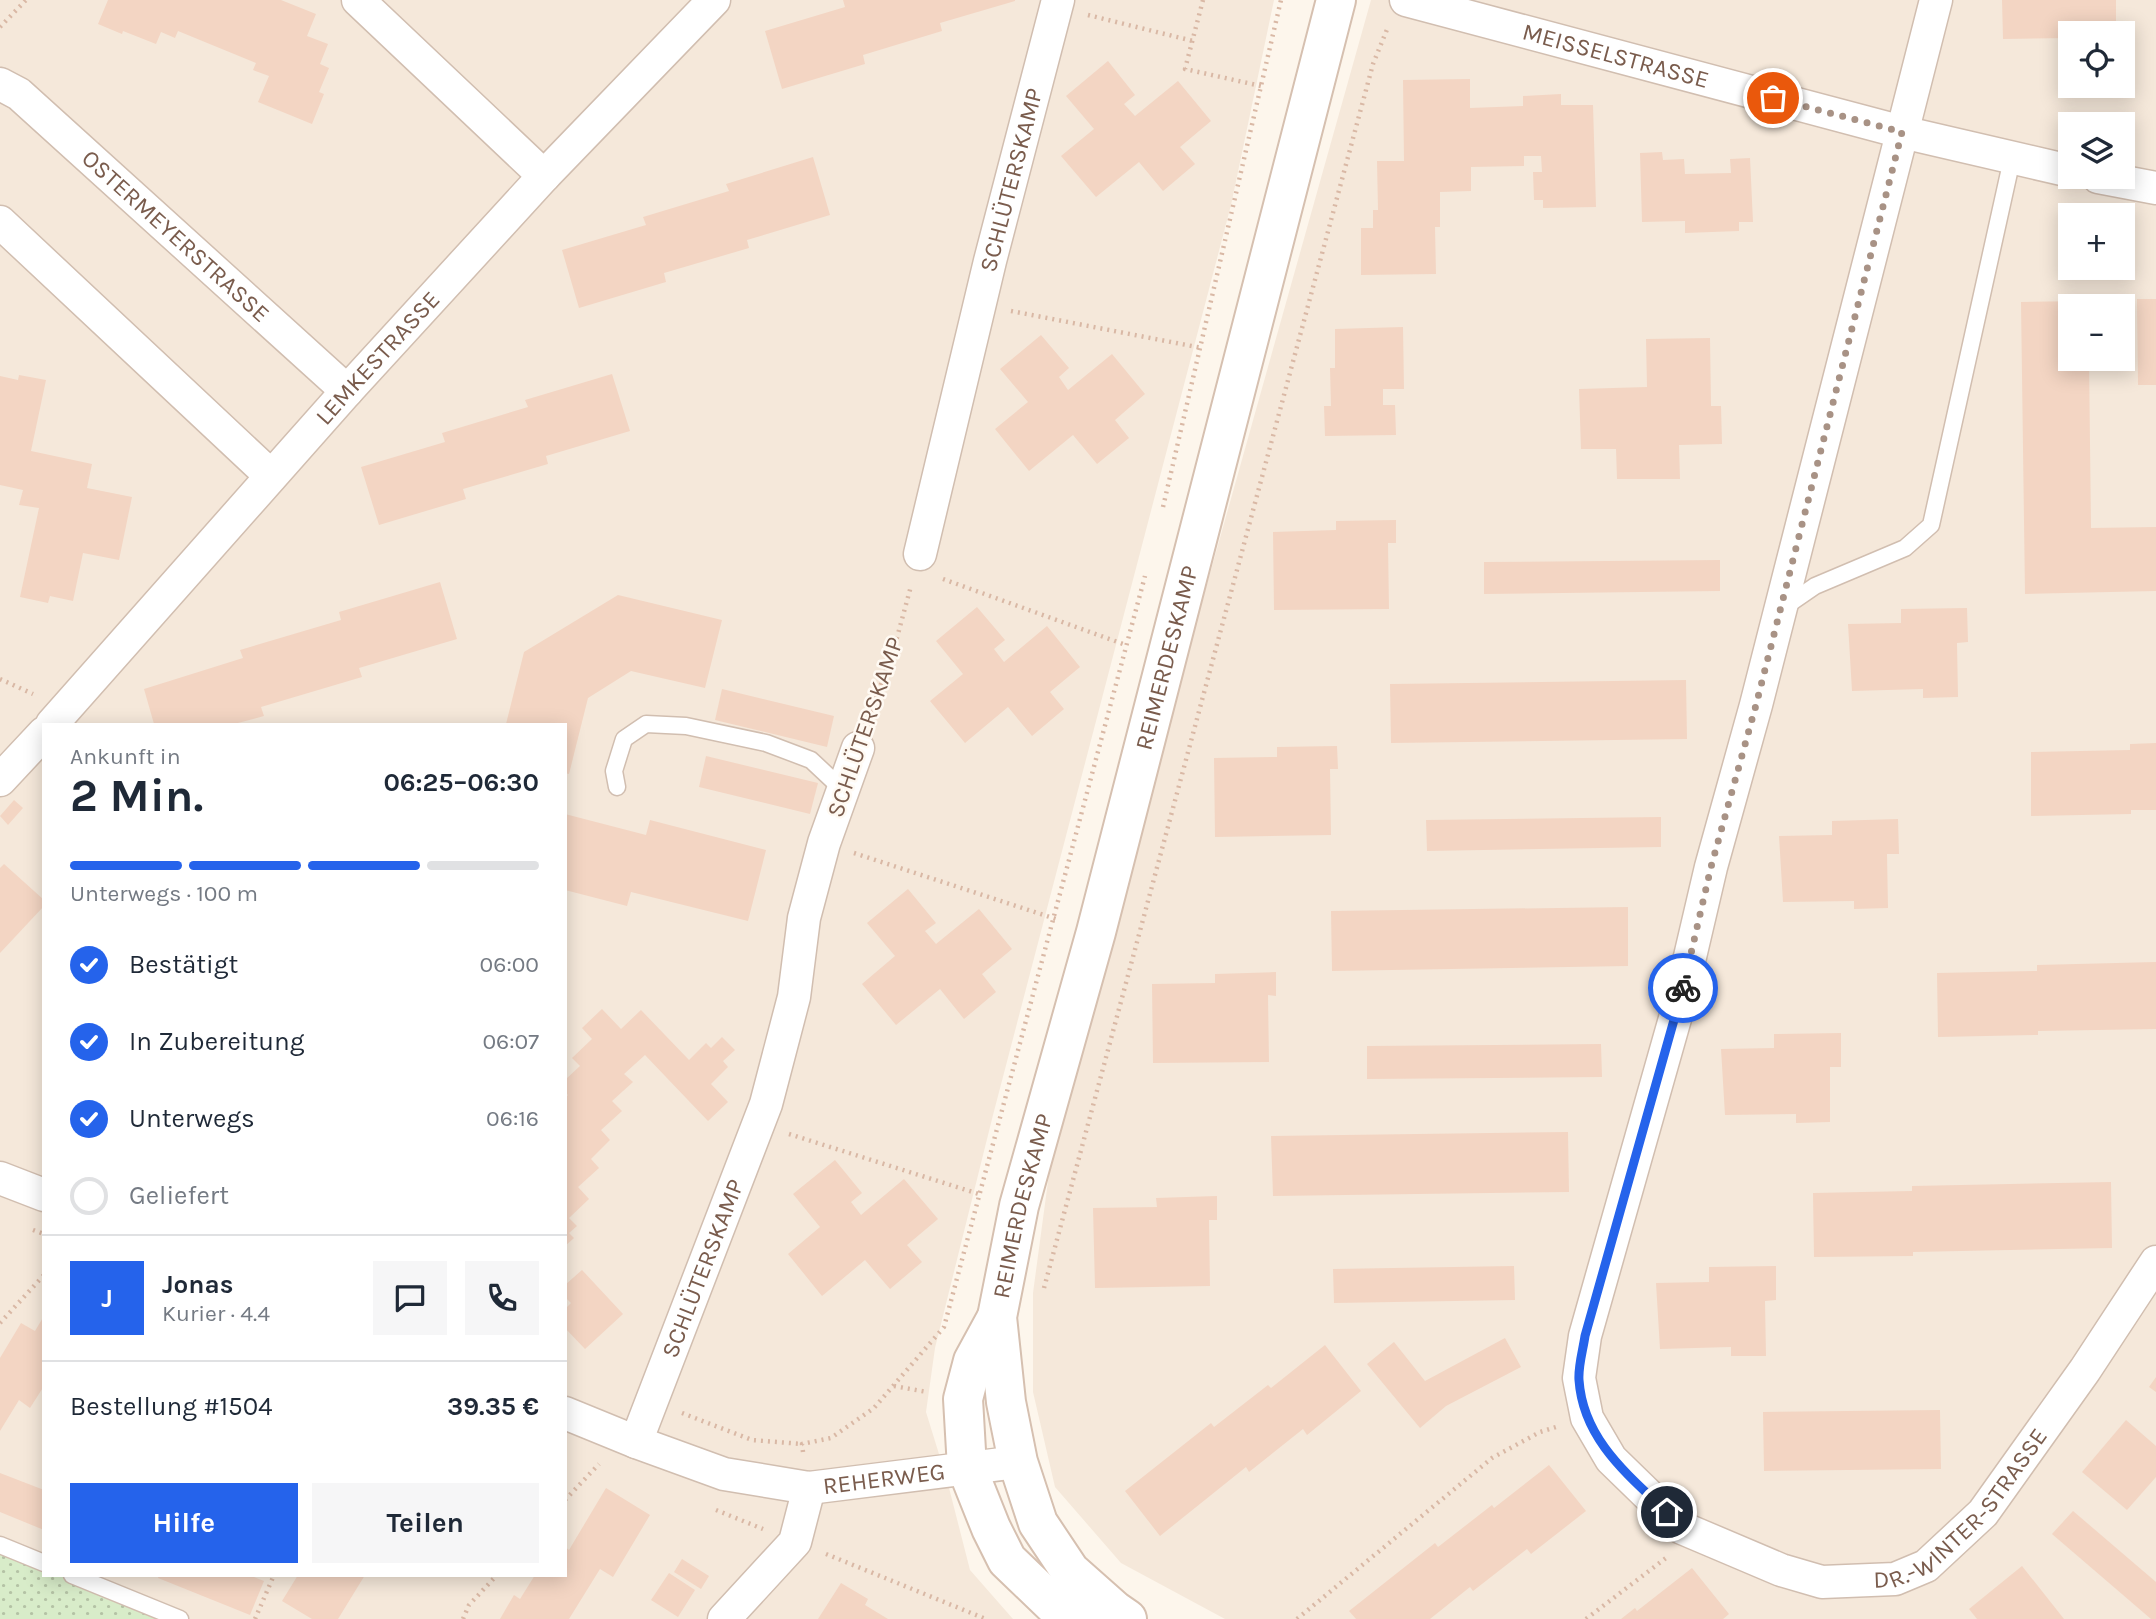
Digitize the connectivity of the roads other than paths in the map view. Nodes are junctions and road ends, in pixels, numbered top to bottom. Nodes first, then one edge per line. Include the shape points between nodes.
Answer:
1 (358, 0) edge
2 (714, 0) edge
3 (1336, 0) edge
4 (1936, 0) edge
5 (1057, 4) edge
6 (1398, 13) edge
7 (0, 85) edge
8 (1902, 132) junction
9 (2012, 159) junction
10 (2058, 169) edge
11 (544, 176) junction
12 (2135, 184) edge
13 (2156, 188) edge
14 (0, 222) edge
15 (347, 391) junction
16 (271, 476) junction
17 (918, 562) road end
18 (1781, 609) junction
19 (53, 723) edge
20 (42, 735) edge
21 (858, 748) road end
22 (0, 780) edge
23 (617, 787) dead end
24 (843, 790) junction
25 (0, 1178) edge
26 (42, 1194) edge
27 (2156, 1262) edge
28 (996, 1317) junction
29 (567, 1414) edge
30 (629, 1440) junction
31 (1018, 1462) junction
32 (967, 1468) junction
33 (809, 1489) junction
34 (0, 1545) edge
35 (42, 1562) edge
36 (77, 1577) edge
37 (180, 1619) edge
38 (724, 1619) edge
39 (1089, 1619) edge
40 (1127, 1619) edge

1 - 11 street
2 - 11 street, LEMKESTRASSE
3 - 28 main road, REIMERDESKAMP via 1096,932 1019,1206
4 - 8 street
5 - 17 street, SCHLÜTERSKAMP
6 - 8 street, MEISSELSTRASSE
7 - 15 street, OSTERMEYERSTRASSE via 19,93
8 - 9 street, MEISSELSTRASSE
8 - 18 street
9 - 10 street, MEISSELSTRASSE
9 - 18 lane via 1931,525 1905,548 1815,586
11 - 15 street, LEMKESTRASSE
12 - 13 street
14 - 16 street
15 - 16 street, LEMKESTRASSE
16 - 19 street, LEMKESTRASSE
18 - 27 street, DR.-WINTER-STRASSE via 1678,1008 1585,1336 1579,1378 1587,1418 1611,1459 1682,1528 1822,1582 1895,1579 1926,1566 1983,1513
20 - 22 street
21 - 24 street, SCHLÜTERSKAMP
23 - 24 lane via 614,771 624,739 646,724 686,726 766,743 811,760
24 - 30 street, SCHLÜTERSKAMP via 804,918 794,997 766,1104 652,1401
25 - 26 street
28 - 31 main road, REIMERDESKAMP
28 - 32 main road, REIMERDESKAMP via 973,1361 963,1399
29 - 30 street, REHERWEG
30 - 33 street, REHERWEG via 724,1474
31 - 32 street, REHERWEG
31 - 40 main road via 1038,1523 1070,1571
32 - 33 street, REHERWEG
32 - 39 main road, REIMERDESKAMP via 1007,1560 1058,1609
33 - 38 street via 795,1542
34 - 35 lane
36 - 37 lane

